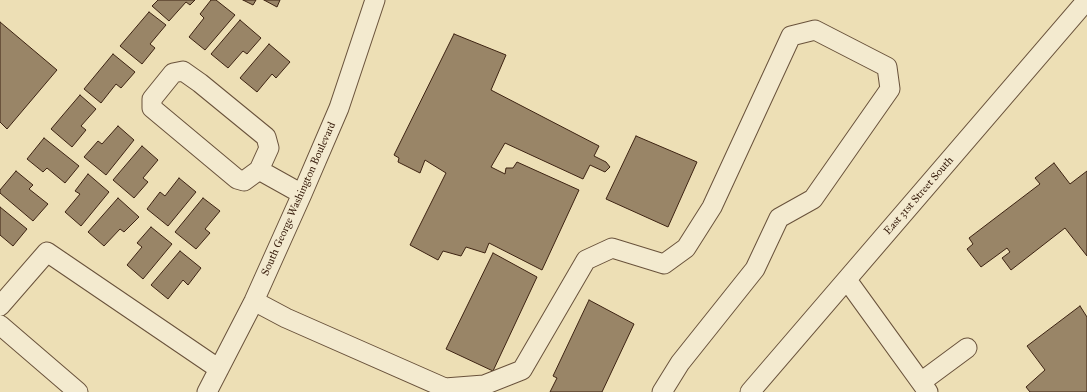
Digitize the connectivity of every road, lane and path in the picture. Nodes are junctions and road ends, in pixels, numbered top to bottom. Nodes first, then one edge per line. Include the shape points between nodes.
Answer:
1 (375, 0) edge
2 (1087, 0) edge
3 (259, 170) junction
4 (302, 194) junction
5 (847, 280) junction
6 (254, 300) junction
7 (0, 306) edge
8 (0, 325) edge
9 (967, 348) dead end
10 (219, 368) junction
11 (925, 387) edge
12 (444, 390) edge
13 (78, 392) edge
14 (207, 392) edge
15 (662, 392) edge
16 (750, 392) edge

1 - 4 street, South George Washington Boulevard via 339,108
2 - 5 street, East 31st Street South
3 - 3 street via 269,148 266,137 183,71 174,73 152,99 152,108 237,179 244,181
3 - 4 street
4 - 6 street, South George Washington Boulevard
5 - 11 street
5 - 16 street, East 31st Street South
6 - 10 street, South George Washington Boulevard
6 - 12 street via 286,318
7 - 10 street via 47,252
8 - 13 street
9 - 11 street
10 - 14 street, South George Washington Boulevard
12 - 15 street via 484,385 522,370 586,260 612,248 664,264 686,248 712,207 791,36 815,30 887,66 890,89 813,199 779,218 755,269 680,363

